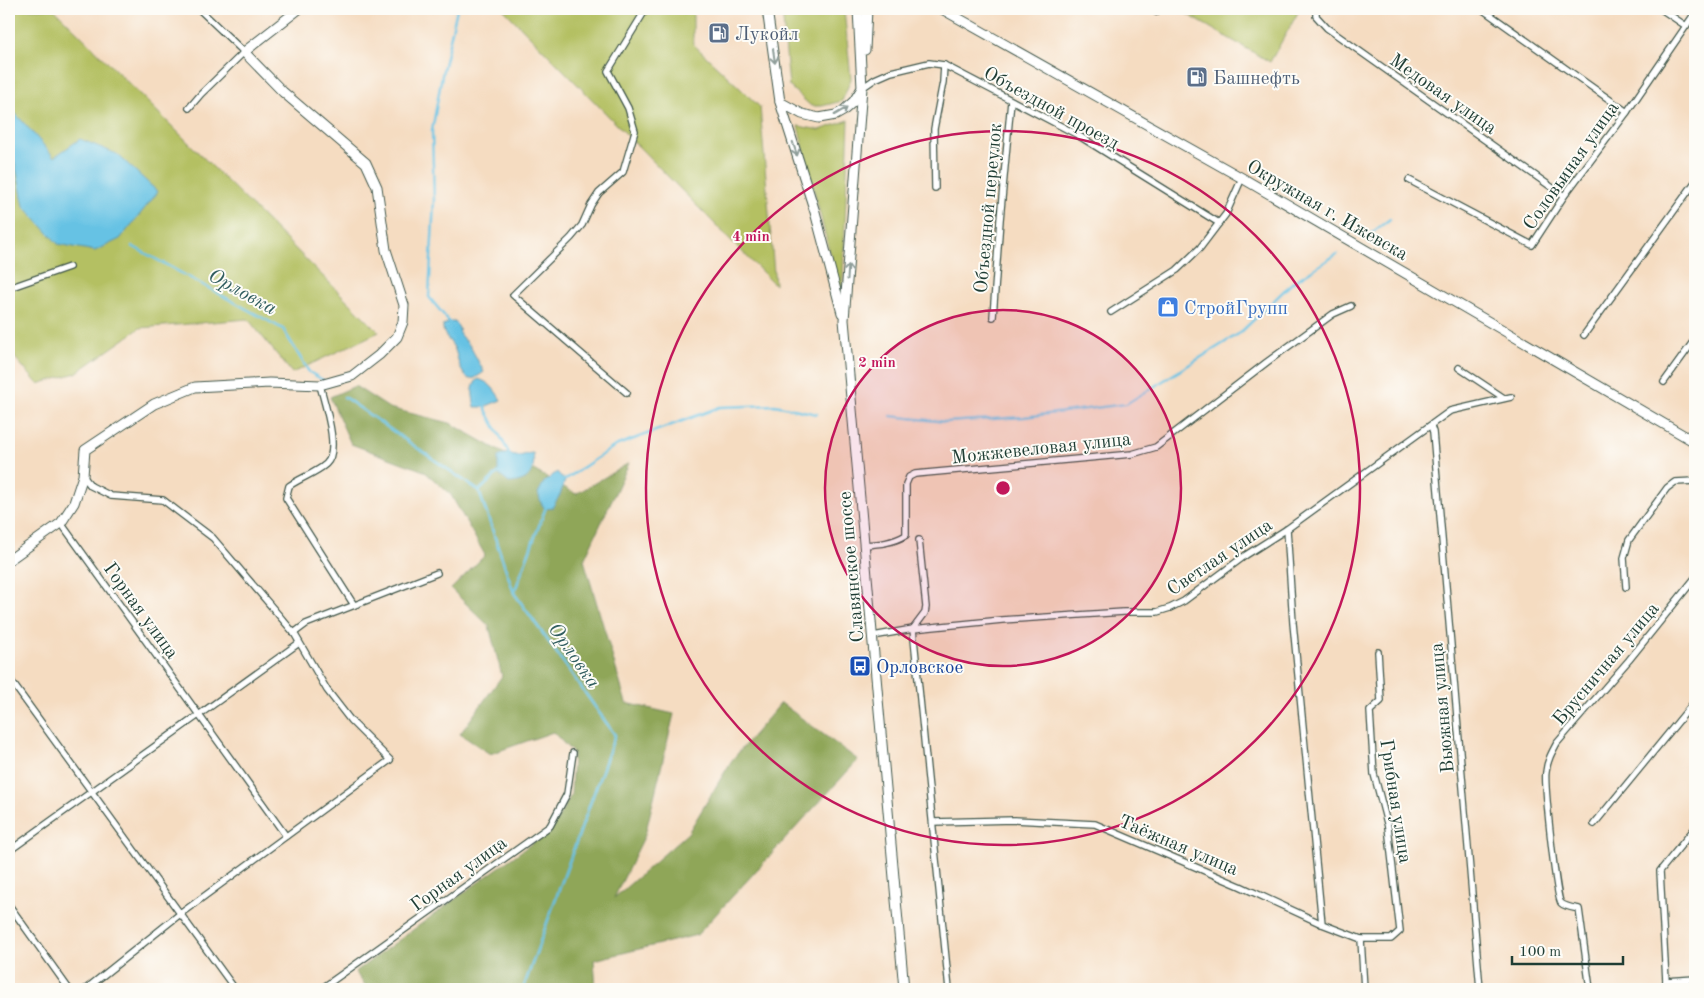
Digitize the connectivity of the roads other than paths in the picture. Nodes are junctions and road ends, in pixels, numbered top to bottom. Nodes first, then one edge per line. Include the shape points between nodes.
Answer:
1 (199, 9) edge
2 (299, 9) edge
3 (646, 9) edge
4 (767, 9) edge
5 (858, 9) edge
6 (868, 9) edge
7 (942, 9) edge
8 (1316, 9) edge
9 (1482, 9) edge
10 (1661, 9) edge
11 (1695, 13) edge
12 (1686, 26) junction
13 (244, 52) junction
14 (944, 65) junction
15 (862, 88) junction
16 (1011, 101) junction
17 (780, 102) junction
18 (189, 108) dead end
19 (1627, 112) junction
20 (1242, 178) junction
21 (1409, 180) dead end
22 (1695, 182) edge
23 (935, 188) dead end
24 (1564, 196) junction
25 (1218, 223) junction
26 (69, 267) dead end
27 (9, 288) edge
28 (1351, 306) dead end
29 (1111, 312) dead end
30 (993, 317) dead end
31 (844, 320) junction
32 (1584, 336) dead end
33 (1695, 339) edge
34 (1459, 368) dead end
35 (1664, 382) dead end
36 (320, 385) junction
37 (627, 393) dead end
38 (1511, 397) dead end
39 (1504, 398) junction
40 (1430, 426) junction
41 (1695, 442) edge
42 (83, 476) junction
43 (1695, 481) edge
44 (61, 523) junction
45 (1287, 529) junction
46 (919, 540) dead end
47 (864, 545) junction
48 (9, 560) edge
49 (437, 573) dead end
50 (1695, 578) edge
51 (1626, 587) dead end
52 (354, 604) junction
53 (913, 629) junction
54 (294, 633) junction
55 (873, 636) junction
56 (299, 643) junction
57 (1378, 652) dead end
58 (9, 678) edge
59 (1695, 700) edge
60 (198, 715) junction
61 (573, 753) dead end
62 (92, 791) junction
63 (933, 822) junction
64 (1594, 824) dead end
65 (1695, 828) edge
66 (286, 836) junction
67 (9, 851) edge
68 (9, 905) edge
69 (180, 914) junction
70 (1322, 924) junction
71 (1400, 931) joint
72 (1360, 939) junction
73 (1695, 979) edge
74 (1666, 981) junction
75 (69, 989) edge
76 (86, 989) edge
77 (235, 989) edge
78 (321, 989) edge
79 (904, 989) edge
80 (949, 989) edge
81 (1364, 989) edge
82 (1480, 989) edge
83 (1590, 989) edge
84 (1664, 989) edge

1 - 13 street
2 - 13 main road
3 - 37 street via 608,71 628,108 635,131 623,172 599,194 571,238 513,295
4 -> 17 main road, Славянское шоссе
5 - 15 main road
6 - 15 main road
7 - 20 main road, Окружная г. Ижевска
8 - 24 street, Медовая улица via 1316,16 1327,28
9 - 19 street
10 - 12 street
11 - 12 street, Соловьиная улица
12 - 19 street, Соловьиная улица
13 - 18 street
13 - 36 main road via 283,92 366,163 377,186 386,250 401,296 404,314 401,330 380,356 352,376
14 - 15 street, Объездной проезд via 929,63 891,72
14 - 16 street, Объездной проезд
14 - 23 street via 934,129
17 -> 15 main road via 809,117 826,118 843,112
31 -> 15 main road, Славянское шоссе
16 - 25 street, Объездной проезд via 1076,134
16 - 30 street, Объездной переулок
17 -> 31 main road, Славянское шоссе via 815,212
19 - 24 street, Соловьиная улица
20 - 25 street via 1226,214
20 - 41 main road, Окружная г. Ижевска
21 - 24 street, Соловьиная улица via 1532,245
22 - 32 street
25 - 29 street via 1200,248 1177,270
26 - 27 street
28 - 47 street, Можжевеловая улица via 1333,314 1156,446 1143,452 914,474 906,484 906,535 887,543
31 - 47 main road, Славянское шоссе
33 - 35 street
34 - 39 street
36 - 42 main road via 269,383 194,387 154,404 85,450
36 - 52 street via 333,440 332,454 326,464 289,486 286,498
38 - 39 street, Светлая улица
39 - 40 street, Светлая улица via 1450,411
40 - 45 street, Светлая улица
40 - 82 street, Вьюжная улица
42 - 44 main road via 74,503
42 - 54 street via 92,486 111,496 163,500 213,538
43 - 51 street via 1675,482 1667,488 1629,540 1624,558
44 - 48 main road
44 - 60 street, Горная улица
45 - 53 street, Светлая улица via 1184,601 1156,612 1002,620
45 - 70 street
46 - 53 street via 926,607
47 - 55 main road, Славянское шоссе
49 - 52 street
50 - 83 street, Брусничная улица via 1550,755 1546,773 1558,897 1564,906 1579,909
52 - 54 street via 306,624
53 - 55 street, Светлая улица
53 - 63 street
54 - 56 street
55 - 79 main road, Славянское шоссе
56 - 60 street
56 - 66 street via 327,690 351,721 390,760
57 - 71 street, Грибная улица via 1381,701 1370,710 1374,774 1388,827
58 - 62 street
59 - 64 street
60 - 62 street
60 - 66 street, Горная улица
61 - 78 street, Горная улица via 567,794 550,826
62 - 67 street
62 - 69 street
63 - 70 street, Таёжная улица via 1014,820 1095,824
63 - 80 street
65 - 74 street via 1660,871
66 - 69 street
68 - 75 street
69 - 76 street
69 - 77 street
70 - 72 street, Таёжная улица
71 - 72 street, Таёжная улица via 1391,940
72 - 81 street
73 - 74 street
74 - 84 street

